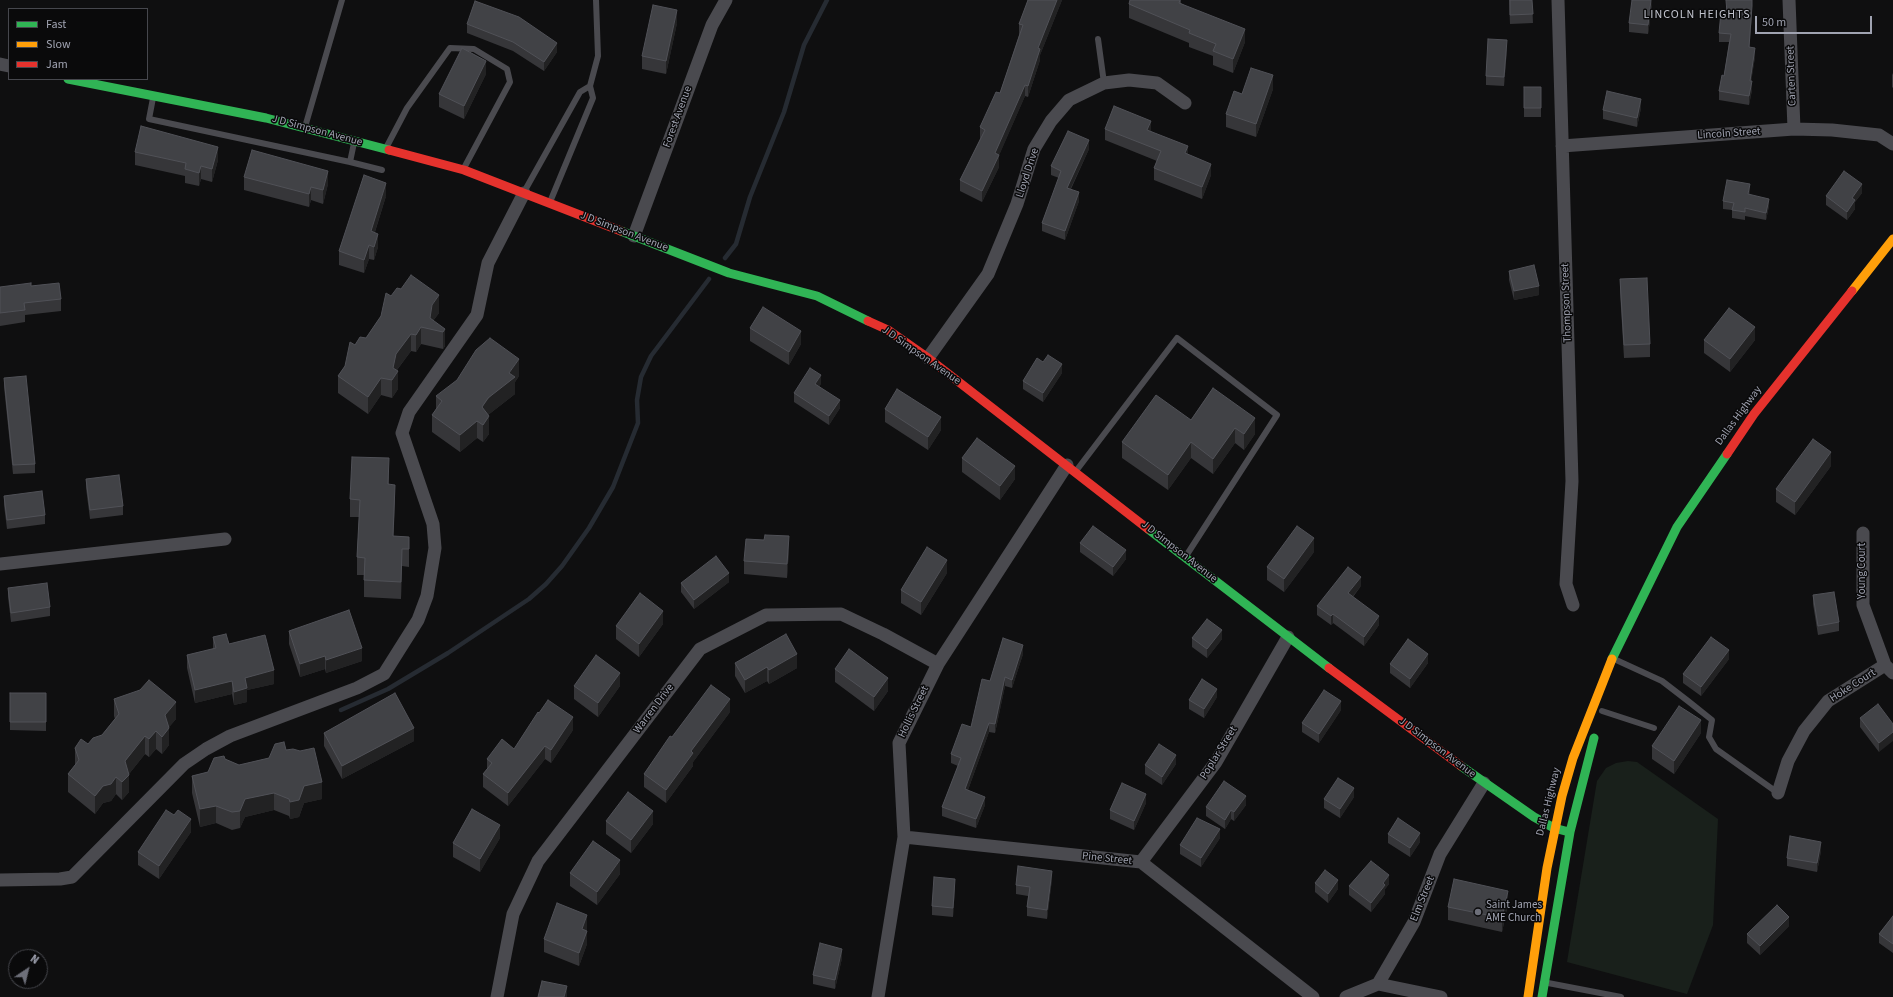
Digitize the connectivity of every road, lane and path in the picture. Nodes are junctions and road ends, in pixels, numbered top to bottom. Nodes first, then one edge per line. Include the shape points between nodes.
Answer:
1 (342, 0) edge
2 (596, 0) edge
3 (726, 0) edge
4 (1558, 0) edge
5 (1789, 0) edge
6 (1098, 39) dead end
7 (73, 80) edge
8 (1104, 83) junction
9 (590, 86) junction
10 (153, 96) junction
11 (1185, 103) dead end
12 (304, 128) junction
13 (1794, 129) junction
14 (354, 141) junction
15 (1893, 144) edge
16 (1562, 146) junction
17 (385, 149) junction
18 (350, 162) junction
19 (382, 170) dead end
20 (464, 170) junction
21 (524, 193) junction
22 (550, 203) junction
23 (634, 236) junction
24 (1893, 240) edge
25 (928, 358) junction
26 (1071, 468) junction
27 (1863, 534) dead end
28 (225, 539) dead end
29 (1186, 558) junction
30 (0, 564) edge
31 (1573, 605) dead end
32 (1288, 638) junction
33 (1616, 660) junction
34 (938, 664) junction
35 (1889, 669) edge
36 (1602, 711) junction
37 (1654, 728) dead end
38 (1484, 784) junction
39 (1778, 793) joint
40 (1554, 828) junction
41 (1570, 832) junction
42 (904, 837) junction
43 (1141, 862) junction
44 (0, 880) edge
45 (1544, 983) junction
46 (1378, 984) junction
47 (497, 997) edge
48 (878, 997) edge
49 (1313, 997) edge
50 (1346, 997) edge
51 (1441, 997) edge
52 (1528, 997) edge
53 (1542, 997) edge
54 (1621, 997) edge

1 - 12 lane
2 - 9 lane via 598,56
3 - 23 street, Forest Avenue via 712,25
4 - 16 street, Thompson Street
5 - 13 street, Carten Street
6 - 8 lane
7 - 10 street, J D Simpson Avenue
8 - 11 street, Lloyd Drive via 1129,80 1157,83
8 - 25 street, Lloyd Drive via 1069,100 1051,121 1034,149 1018,204 988,274
9 - 21 lane via 580,92
9 - 22 lane via 593,98
10 - 12 street, J D Simpson Avenue
10 - 18 lane via 148,119
12 - 14 street, J D Simpson Avenue
13 - 15 street, Lincoln Street via 1879,135
13 - 16 street, Lincoln Street
14 - 17 street, J D Simpson Avenue
14 - 18 lane
16 - 31 street, Thompson Street via 1572,481 1566,584
17 - 20 street, J D Simpson Avenue
17 - 20 lane via 407,108 450,48 474,49 507,69 510,82
18 - 19 lane
20 - 21 street, J D Simpson Avenue
21 - 22 street, J D Simpson Avenue
21 - 44 street via 488,263 477,315 409,412 402,433 433,524 435,548 427,596 418,620 384,674 357,688 230,736 206,749 184,764 72,876 60,879
22 - 23 street, J D Simpson Avenue
23 - 25 street, J D Simpson Avenue via 729,273 817,296 888,330
24 - 33 street, Dallas Highway via 1754,414 1677,527 1630,624
25 - 26 street, J D Simpson Avenue
26 - 29 street, J D Simpson Avenue
26 - 29 lane via 1176,338 1277,415
26 - 34 street, Hollis Street
27 - 35 street, Young Court via 1863,605
28 - 30 street
29 - 32 street, J D Simpson Avenue
32 - 38 street, J D Simpson Avenue
32 - 43 street, Poplar Street via 1216,762
33 - 36 street, Dallas Highway
33 - 39 lane via 1662,682 1712,720 1709,736 1716,749
33 - 40 street, Dallas Highway via 1605,672 1573,758
34 - 42 street, Hollis Street via 899,743
34 - 47 street, Warren Drive via 841,614 766,614 700,649 538,861 513,914
35 - 39 street, Hoke Court via 1828,701 1804,731 1788,761
36 - 37 lane
36 - 41 street, Dallas Highway
38 - 40 street, J D Simpson Avenue
38 - 46 street, Elm Street via 1440,854 1414,922
40 - 41 street, J D Simpson Avenue
40 - 52 street, Dallas Highway
41 - 45 street, Dallas Highway
42 - 43 street, Pine Street
42 - 48 street, Hollis Street
43 - 49 street, Pine Street
45 - 53 street, Dallas Highway
45 - 54 lane
46 - 50 street
46 - 51 street

